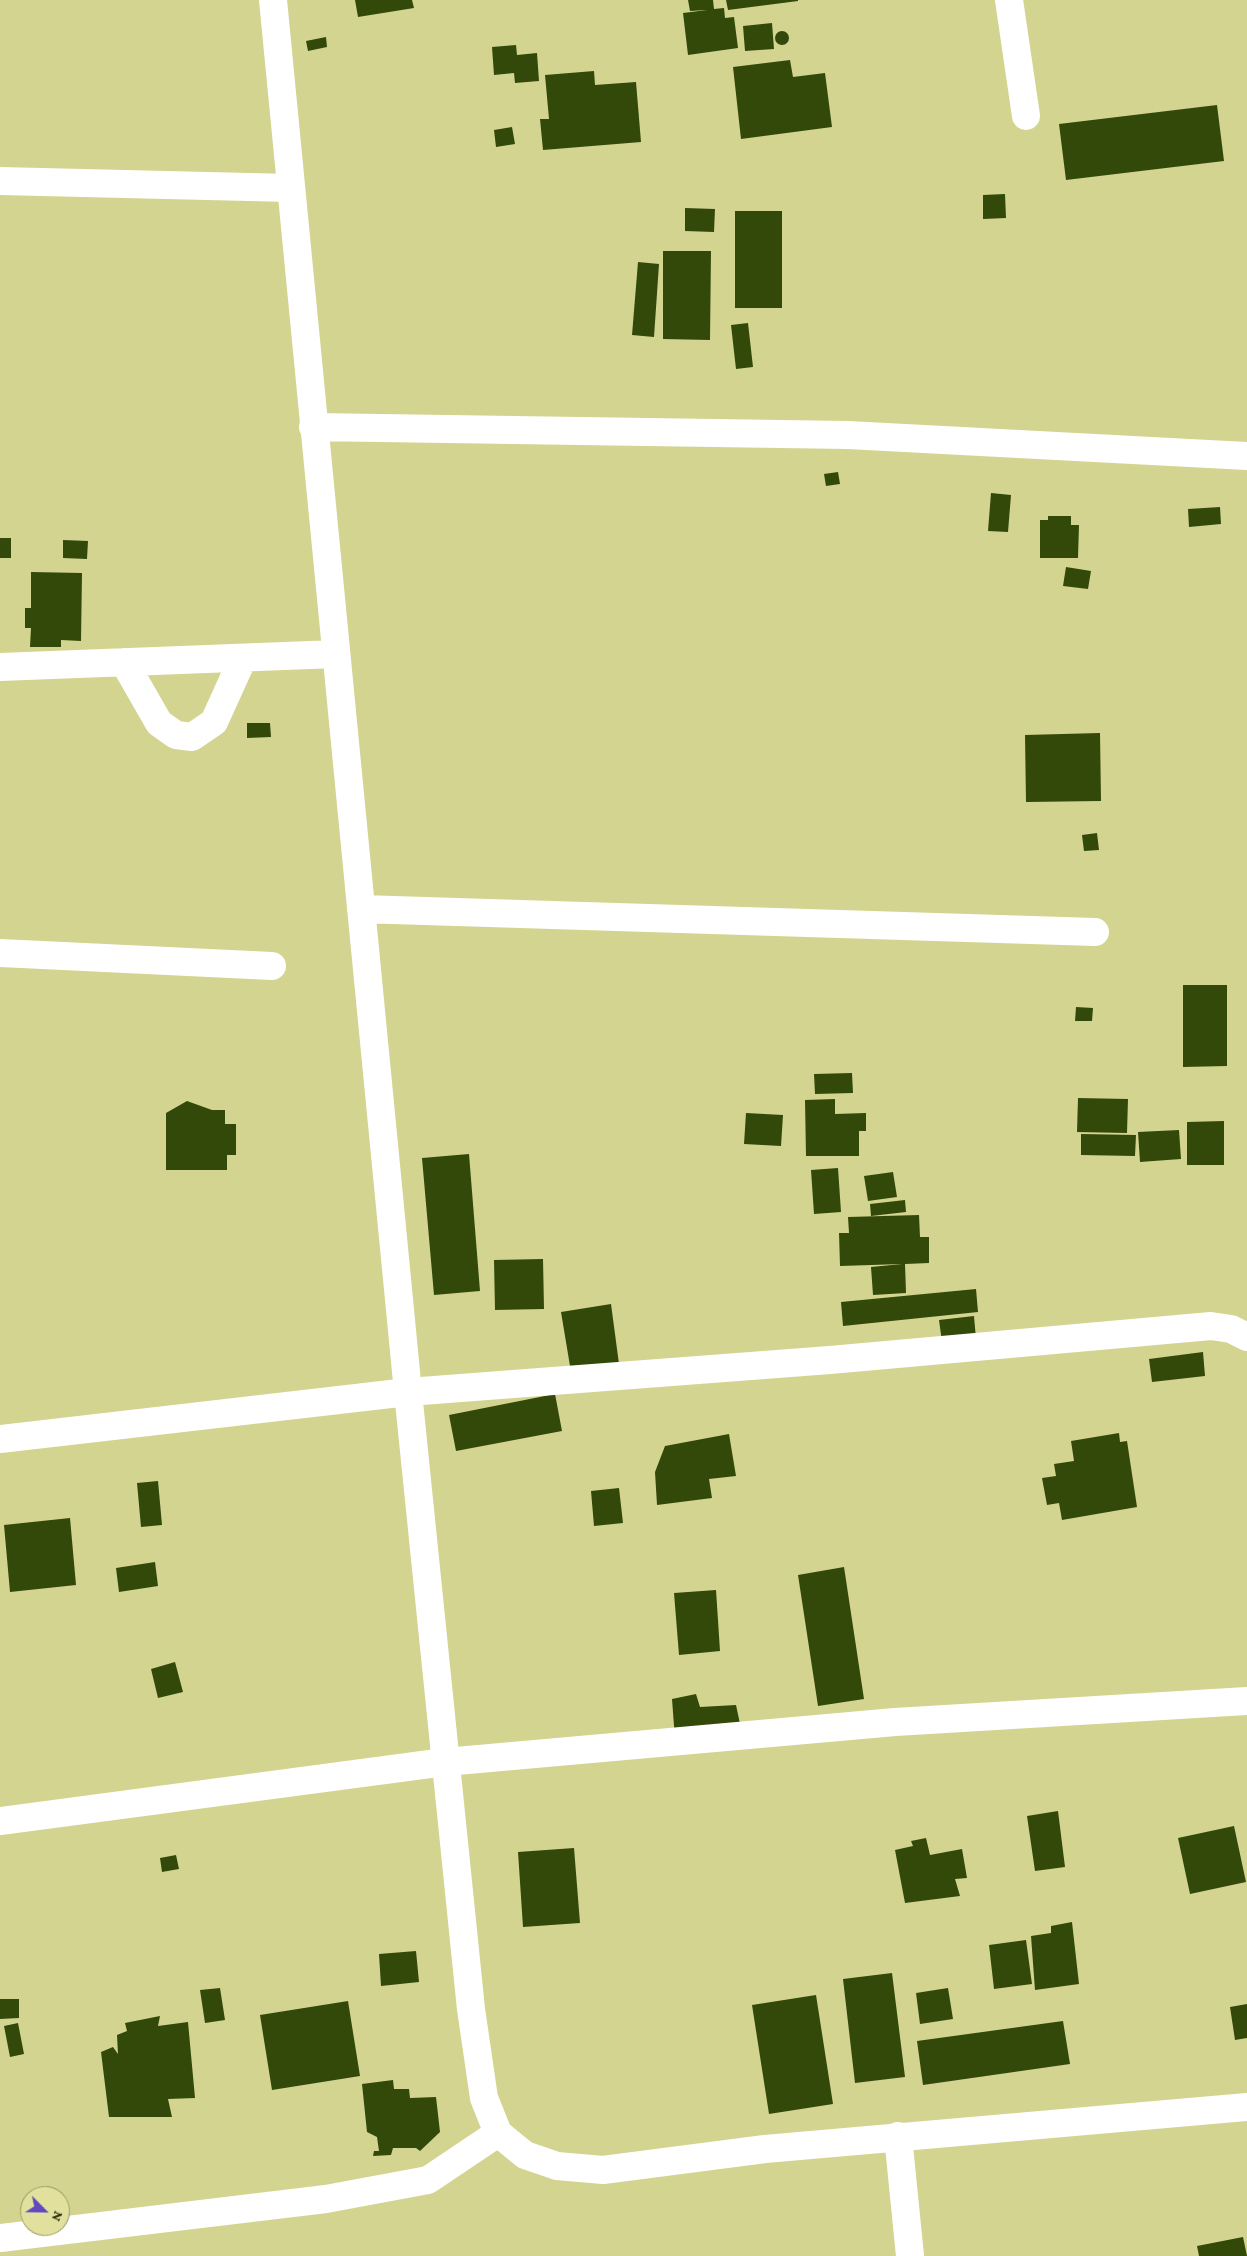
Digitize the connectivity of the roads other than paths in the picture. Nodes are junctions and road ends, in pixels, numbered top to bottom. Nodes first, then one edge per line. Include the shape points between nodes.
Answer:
1 (273, 0) edge
2 (1009, 0) edge
3 (1026, 116) dead end
4 (0, 182) edge
5 (291, 188) junction
6 (314, 427) junction
7 (1247, 456) edge
8 (336, 654) junction
9 (243, 658) junction
10 (124, 662) junction
11 (0, 667) edge
12 (361, 909) junction
13 (1095, 932) dead end
14 (0, 953) edge
15 (272, 966) dead end
16 (1247, 1337) edge
17 (408, 1392) junction
18 (0, 1439) edge
19 (1247, 1701) edge
20 (445, 1762) junction
21 (0, 1822) edge
22 (1247, 2107) edge
23 (498, 2133) junction
24 (898, 2136) junction
25 (0, 2238) edge
26 (910, 2256) edge

1 - 5 street
2 - 3 street
4 - 5 street
5 - 6 street
6 - 7 street via 848,436
6 - 8 street
8 - 9 street
8 - 12 street
9 - 10 street
9 - 10 street via 214,722 192,737 176,735 159,723
10 - 11 street
12 - 13 street
12 - 17 street
14 - 15 street
16 - 17 street via 1231,1329 1211,1326 830,1360
17 - 18 street
17 - 20 street
19 - 20 street via 895,1722
20 - 21 street
20 - 23 street via 472,2019 484,2098
22 - 24 street
23 - 24 street via 525,2155 557,2166 603,2170
23 - 25 street via 428,2180 326,2199
24 - 26 street

